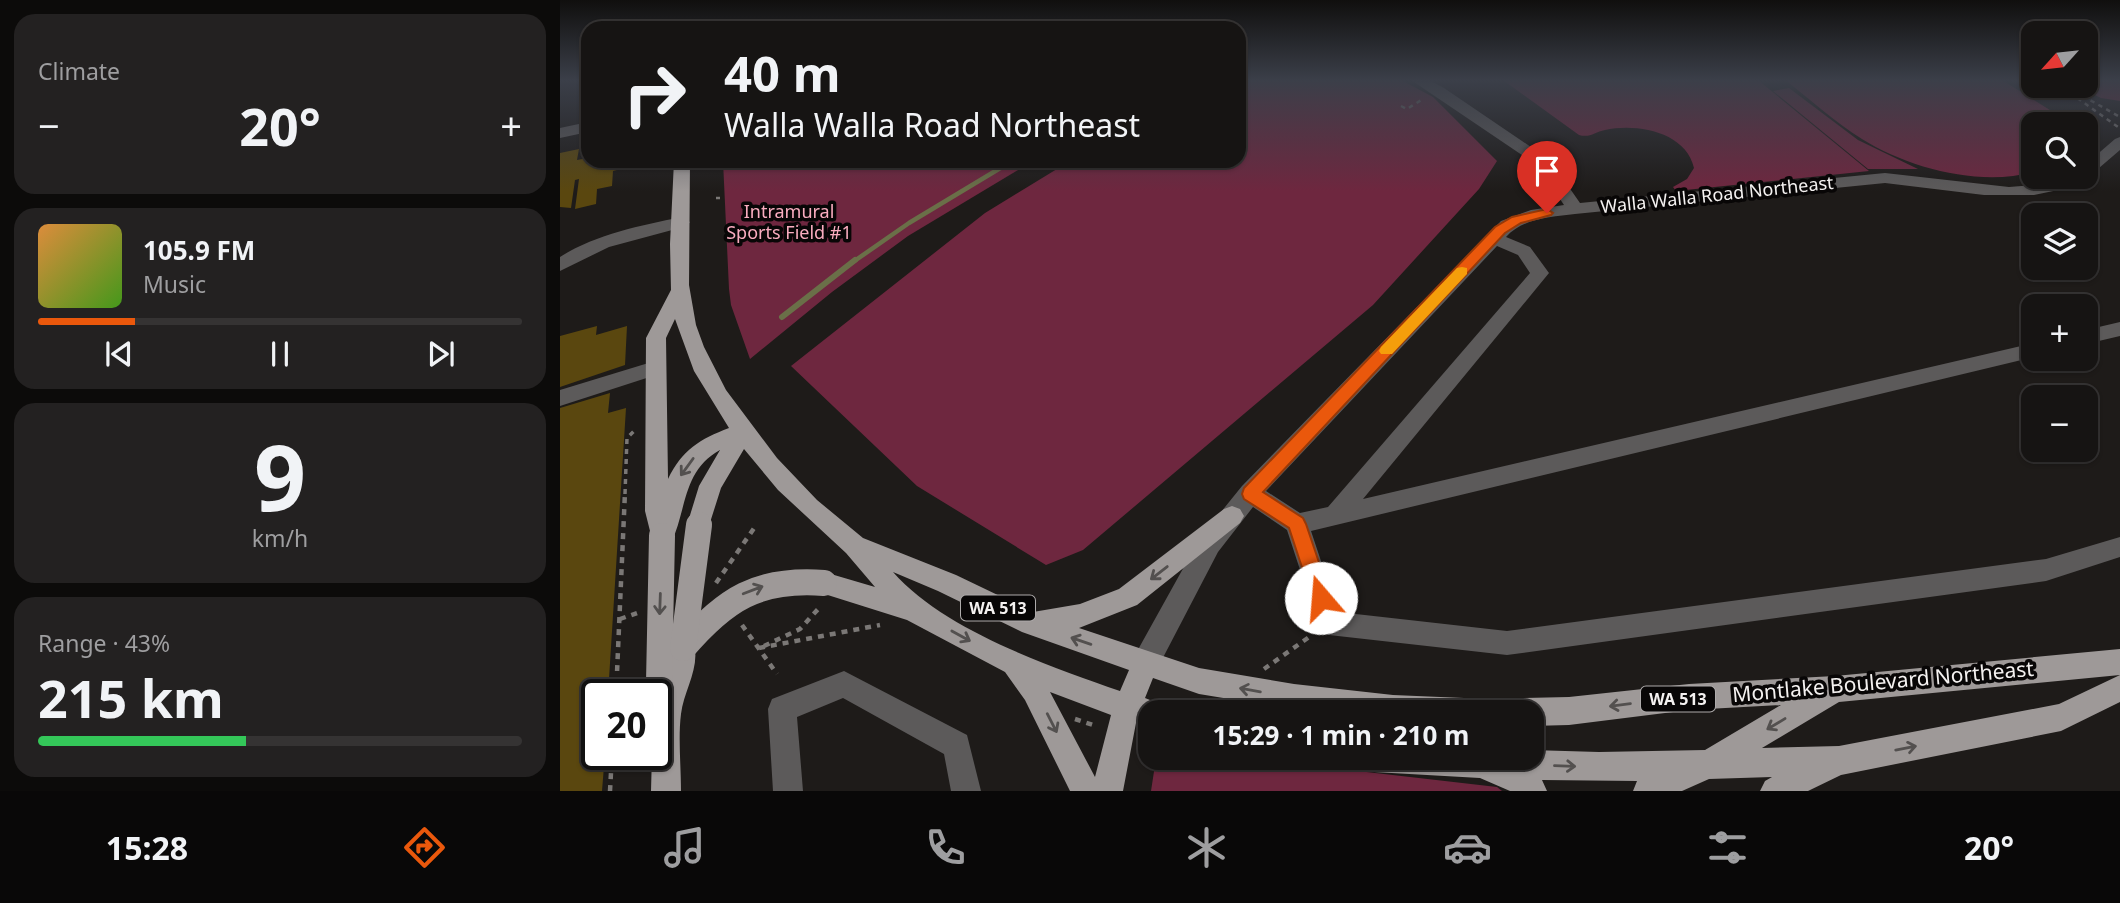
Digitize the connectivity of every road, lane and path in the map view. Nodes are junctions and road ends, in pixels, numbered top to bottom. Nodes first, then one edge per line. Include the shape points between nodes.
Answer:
1 (1477, 117) edge
2 (2103, 117) edge
3 (2116, 125) dead end
4 (581, 128) edge
5 (560, 133) edge
6 (2120, 142) edge
7 (2098, 162) edge
8 (682, 168) edge
9 (2043, 189) edge
10 (1575, 209) junction
11 (681, 222) junction
12 (1493, 238) junction
13 (560, 265) edge
14 (680, 291) junction
15 (2120, 329) edge
16 (2098, 334) edge
17 (2021, 353) edge
18 (655, 368) junction
19 (560, 398) edge
20 (636, 418) dead end
21 (743, 431) junction
22 (1250, 494) junction
23 (1336, 514) junction
24 (1232, 516) junction
25 (757, 524) dead end
26 (1297, 524) junction
27 (662, 536) junction
28 (855, 545) junction
29 (2120, 547) edge
30 (714, 586) dead end
31 (823, 594) junction
32 (914, 610) junction
33 (1329, 623) junction
34 (1031, 624) junction
35 (880, 625) dead end
36 (682, 648) junction
37 (759, 648) junction
38 (2120, 662) edge
39 (1145, 664) junction
40 (1016, 666) junction
41 (1262, 670) dead end
42 (777, 674) dead end
43 (617, 679) edge
44 (659, 679) edge
45 (2120, 688) edge
46 (1835, 689) junction
47 (672, 698) edge
48 (1140, 700) edge
49 (1319, 700) edge
50 (1138, 710) edge
51 (1544, 712) edge
52 (1839, 761) junction
53 (1709, 764) junction
54 (1544, 766) edge
55 (611, 770) edge
56 (666, 770) edge
57 (1493, 770) edge
58 (610, 791) edge
59 (666, 791) edge
60 (788, 791) edge
61 (967, 791) edge
62 (1086, 791) edge
63 (1108, 791) edge
64 (1532, 791) edge
65 (1648, 791) edge
66 (1774, 791) edge

1 - 10 street via 1551,170
2 - 3 path
4 - 5 street
6 - 7 street
8 - 11 main road, WA 513
9 - 10 street, Walla Walla Road Northeast via 1997,192 1885,178
10 - 12 street, Walla Walla Road Northeast via 1525,217
11 - 13 street via 603,241
11 - 14 main road, WA 513
12 - 22 street, Walla Walla Road Northeast
12 - 23 street via 1524,251 1540,273
14 - 18 main road via 656,338
14 - 21 main road, WA 513 via 698,360
15 - 16 street
17 - 23 street
18 - 19 street
18 - 27 main road via 657,511
20 - 43 path via 636,429 627,438
21 -> 27 main road via 702,450 684,468
21 - 28 main road, WA 513 via 800,498
21 - 36 main road, bridge via 710,486 699,525
22 - 24 street, Walla Walla Road Northeast
22 - 26 street
23 - 26 street
24 -> 34 main road via 1128,597 1081,616
24 - 39 street, Walla Walla Road Northeast via 1209,545
25 - 30 path
26 - 33 street
27 -> 44 main road, bridge
28 - 32 main road, WA 513
28 - 34 main road, WA 513
29 - 33 street via 2046,570 1507,643
31 - 32 main road
36 -> 31 main road, bridge via 706,620 751,590 780,581
31 - 37 path via 800,629
32 -> 40 main road, WA 513
33 - 41 path
39 -> 34 main road, WA 513
35 - 37 path
36 - 47 main road
37 - 42 path
38 - 46 main road, Montlake Boulevard Northeast / WA 513
39 - 48 main road
49 -> 39 main road, WA 513 via 1199,681
40 - 50 main road, WA 513
40 -> 62 main road via 1035,691
52 -> 45 main road via 2061,717
46 -> 51 main road, Montlake Boulevard Northeast / WA 513
46 -> 53 main road
50 - 63 main road via 1110,763
52 - 53 main road
52 - 66 main road
54 -> 53 main road
53 - 65 main road
55 - 58 path
56 - 59 main road
57 - 64 main road via 1522,780
60 - 61 street via 782,709 844,684 957,745

